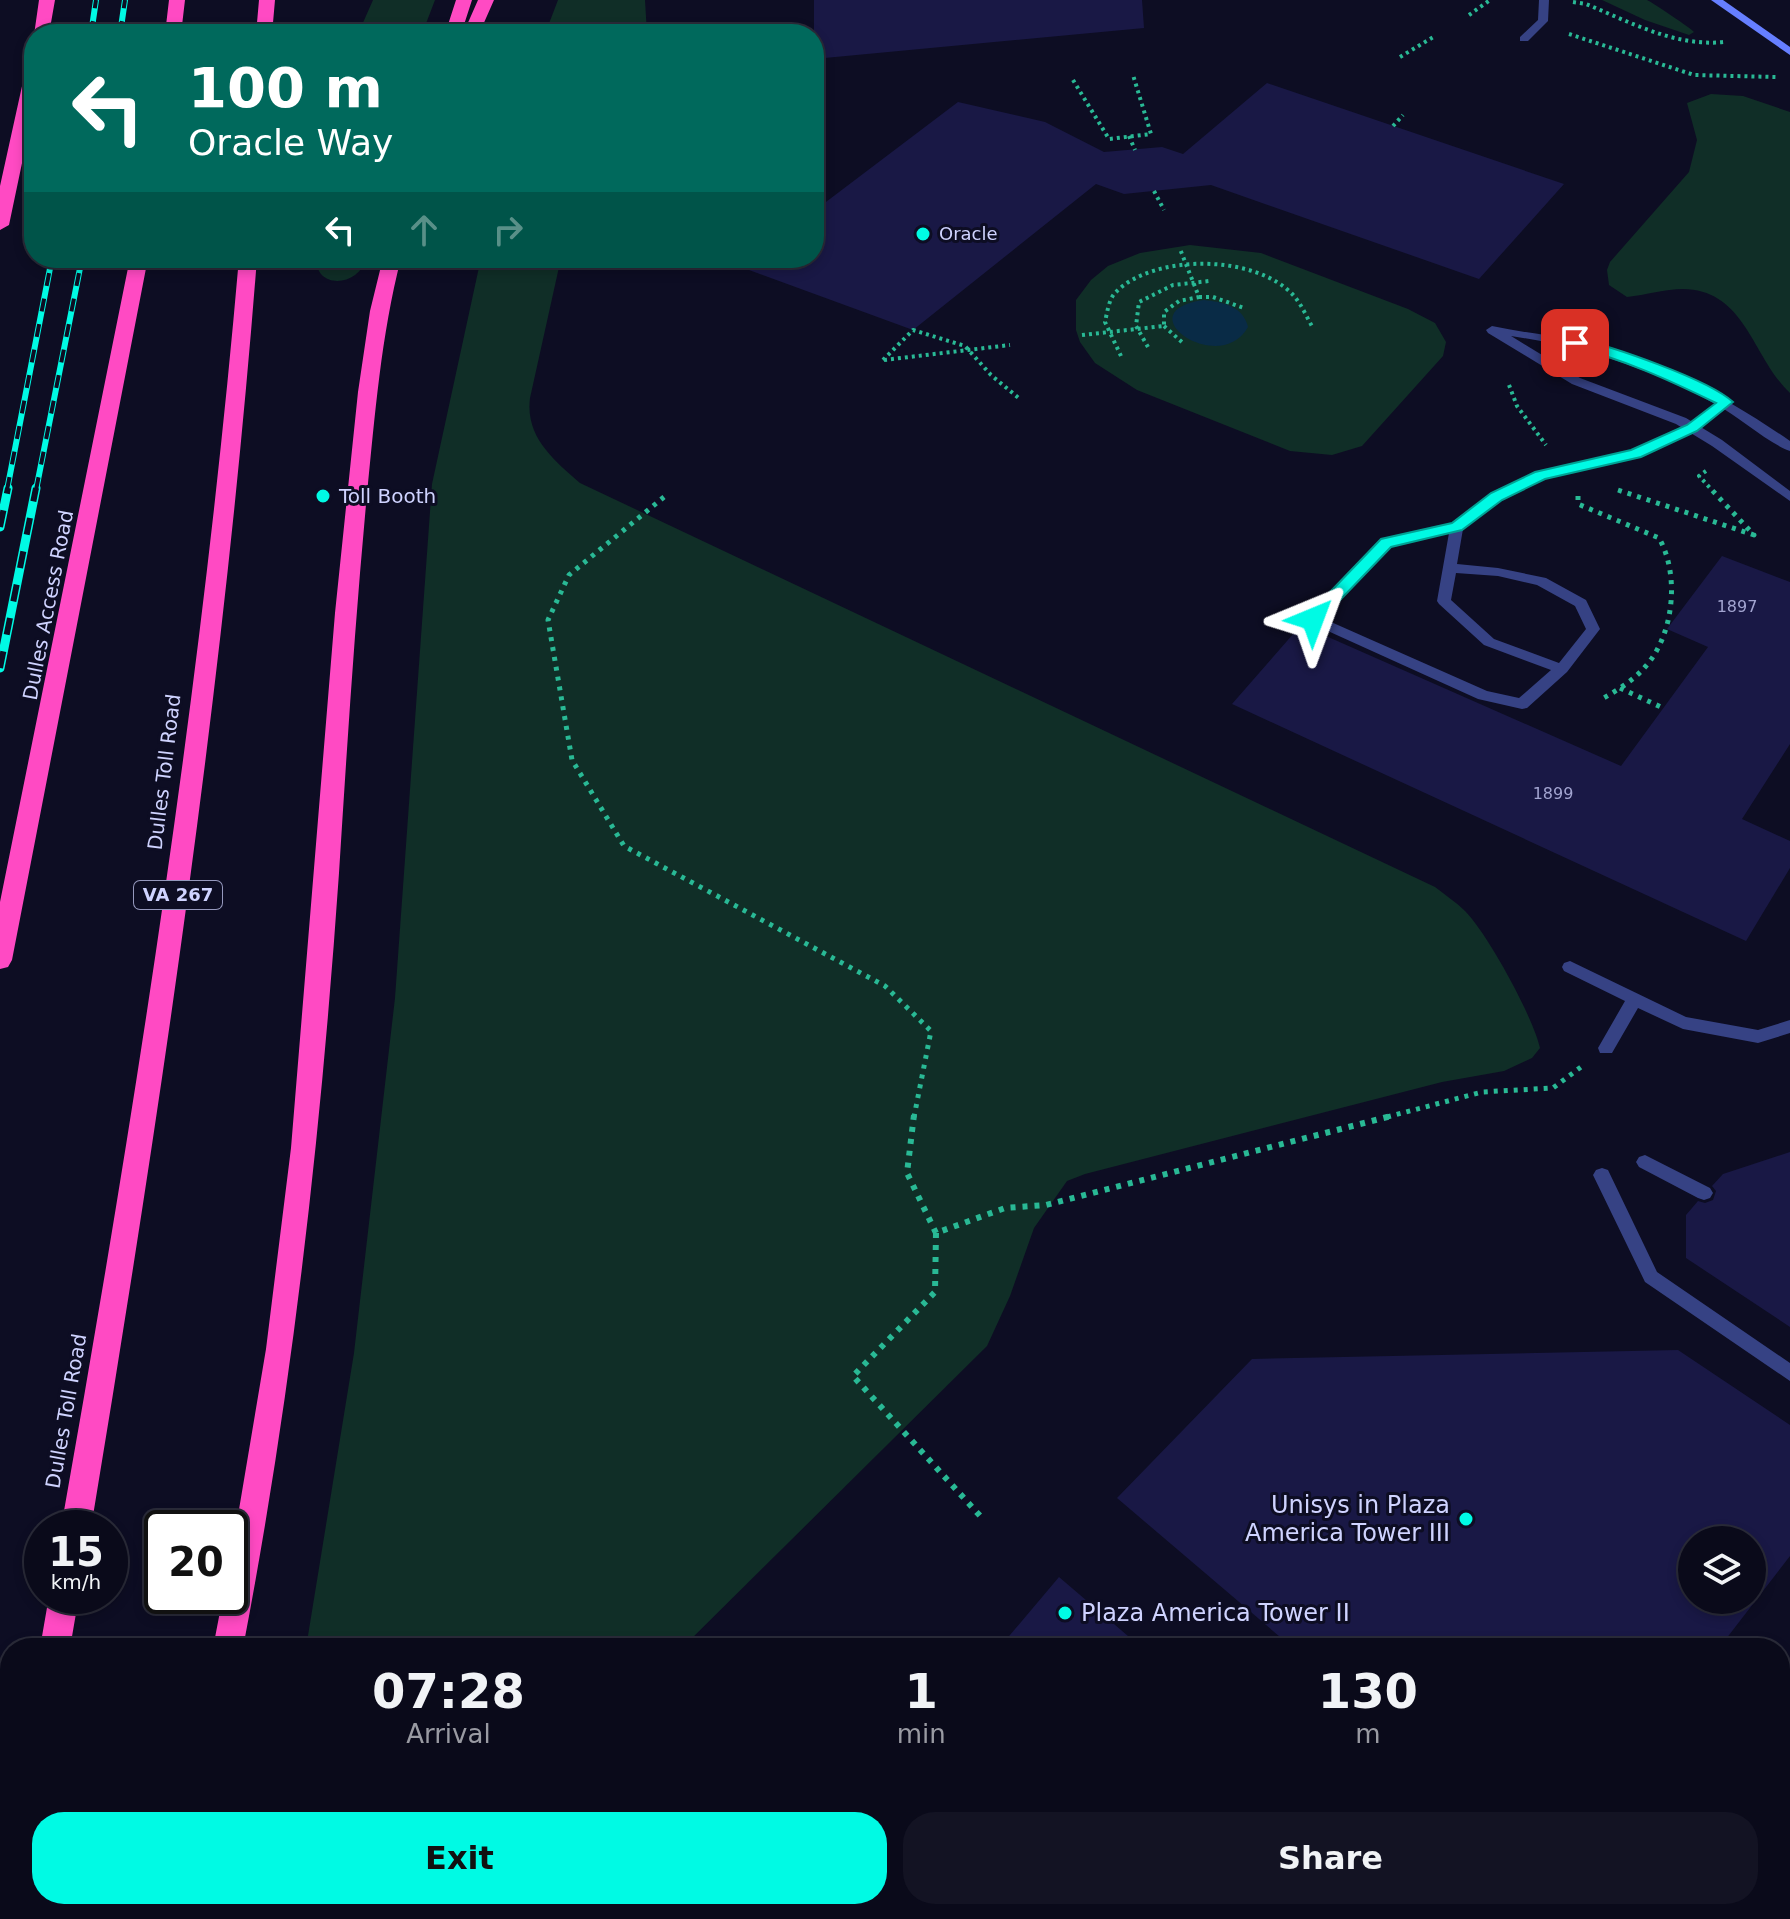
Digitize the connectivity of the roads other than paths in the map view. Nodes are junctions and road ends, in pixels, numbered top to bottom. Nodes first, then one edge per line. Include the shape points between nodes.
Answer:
1 (47, 0) edge
2 (177, 0) edge
3 (267, 0) edge
4 (464, 0) edge
5 (486, 0) edge
6 (1544, 0) edge
7 (1716, 0) edge
8 (43, 24) edge
9 (174, 24) edge
10 (265, 24) edge
11 (456, 24) edge
12 (475, 24) edge
13 (1524, 39) dead end
14 (1790, 52) edge
15 (24, 114) edge
16 (0, 225) edge
17 (137, 268) edge
18 (247, 268) edge
19 (390, 268) edge
20 (1726, 402) junction
21 (1692, 428) junction
22 (1790, 447) edge
23 (1790, 497) edge
24 (1457, 527) junction
25 (1450, 568) junction
26 (1562, 669) junction
27 (0, 960) edge
28 (1570, 967) dead end
29 (1634, 1000) junction
30 (1790, 1026) edge
31 (1606, 1048) road end
32 (1645, 1162) dead end
33 (1602, 1175) dead end
34 (1704, 1193) dead end
35 (1790, 1373) edge
36 (79, 1510) edge
37 (61, 1614) edge
38 (57, 1638) edge
39 (230, 1638) edge

1 - 8 highway
2 - 9 highway
3 - 10 highway
4 - 11 highway
5 - 12 highway
6 - 13 street via 1543,21
7 - 14 main road
15 - 16 highway
17 - 27 highway, Dulles Access Road
18 - 36 highway, Dulles Toll Road / VA 267 via 231,480 168,971
19 - 39 highway via 376,334 357,495 298,1194 255,1501
20 - 21 street
20 - 21 street via 1599,348 1492,330 1576,381
20 - 22 street
21 - 23 street
21 - 24 street via 1636,454 1540,475 1497,496
24 - 25 street
24 - 26 street via 1386,543 1313,619 1483,695 1522,704
25 - 26 street via 1444,601 1489,642
25 - 26 street via 1541,581 1581,603 1593,629
28 - 29 street
29 - 30 street via 1683,1023 1758,1037
29 - 31 street
32 - 34 street
33 - 35 street via 1651,1277
37 - 38 highway

